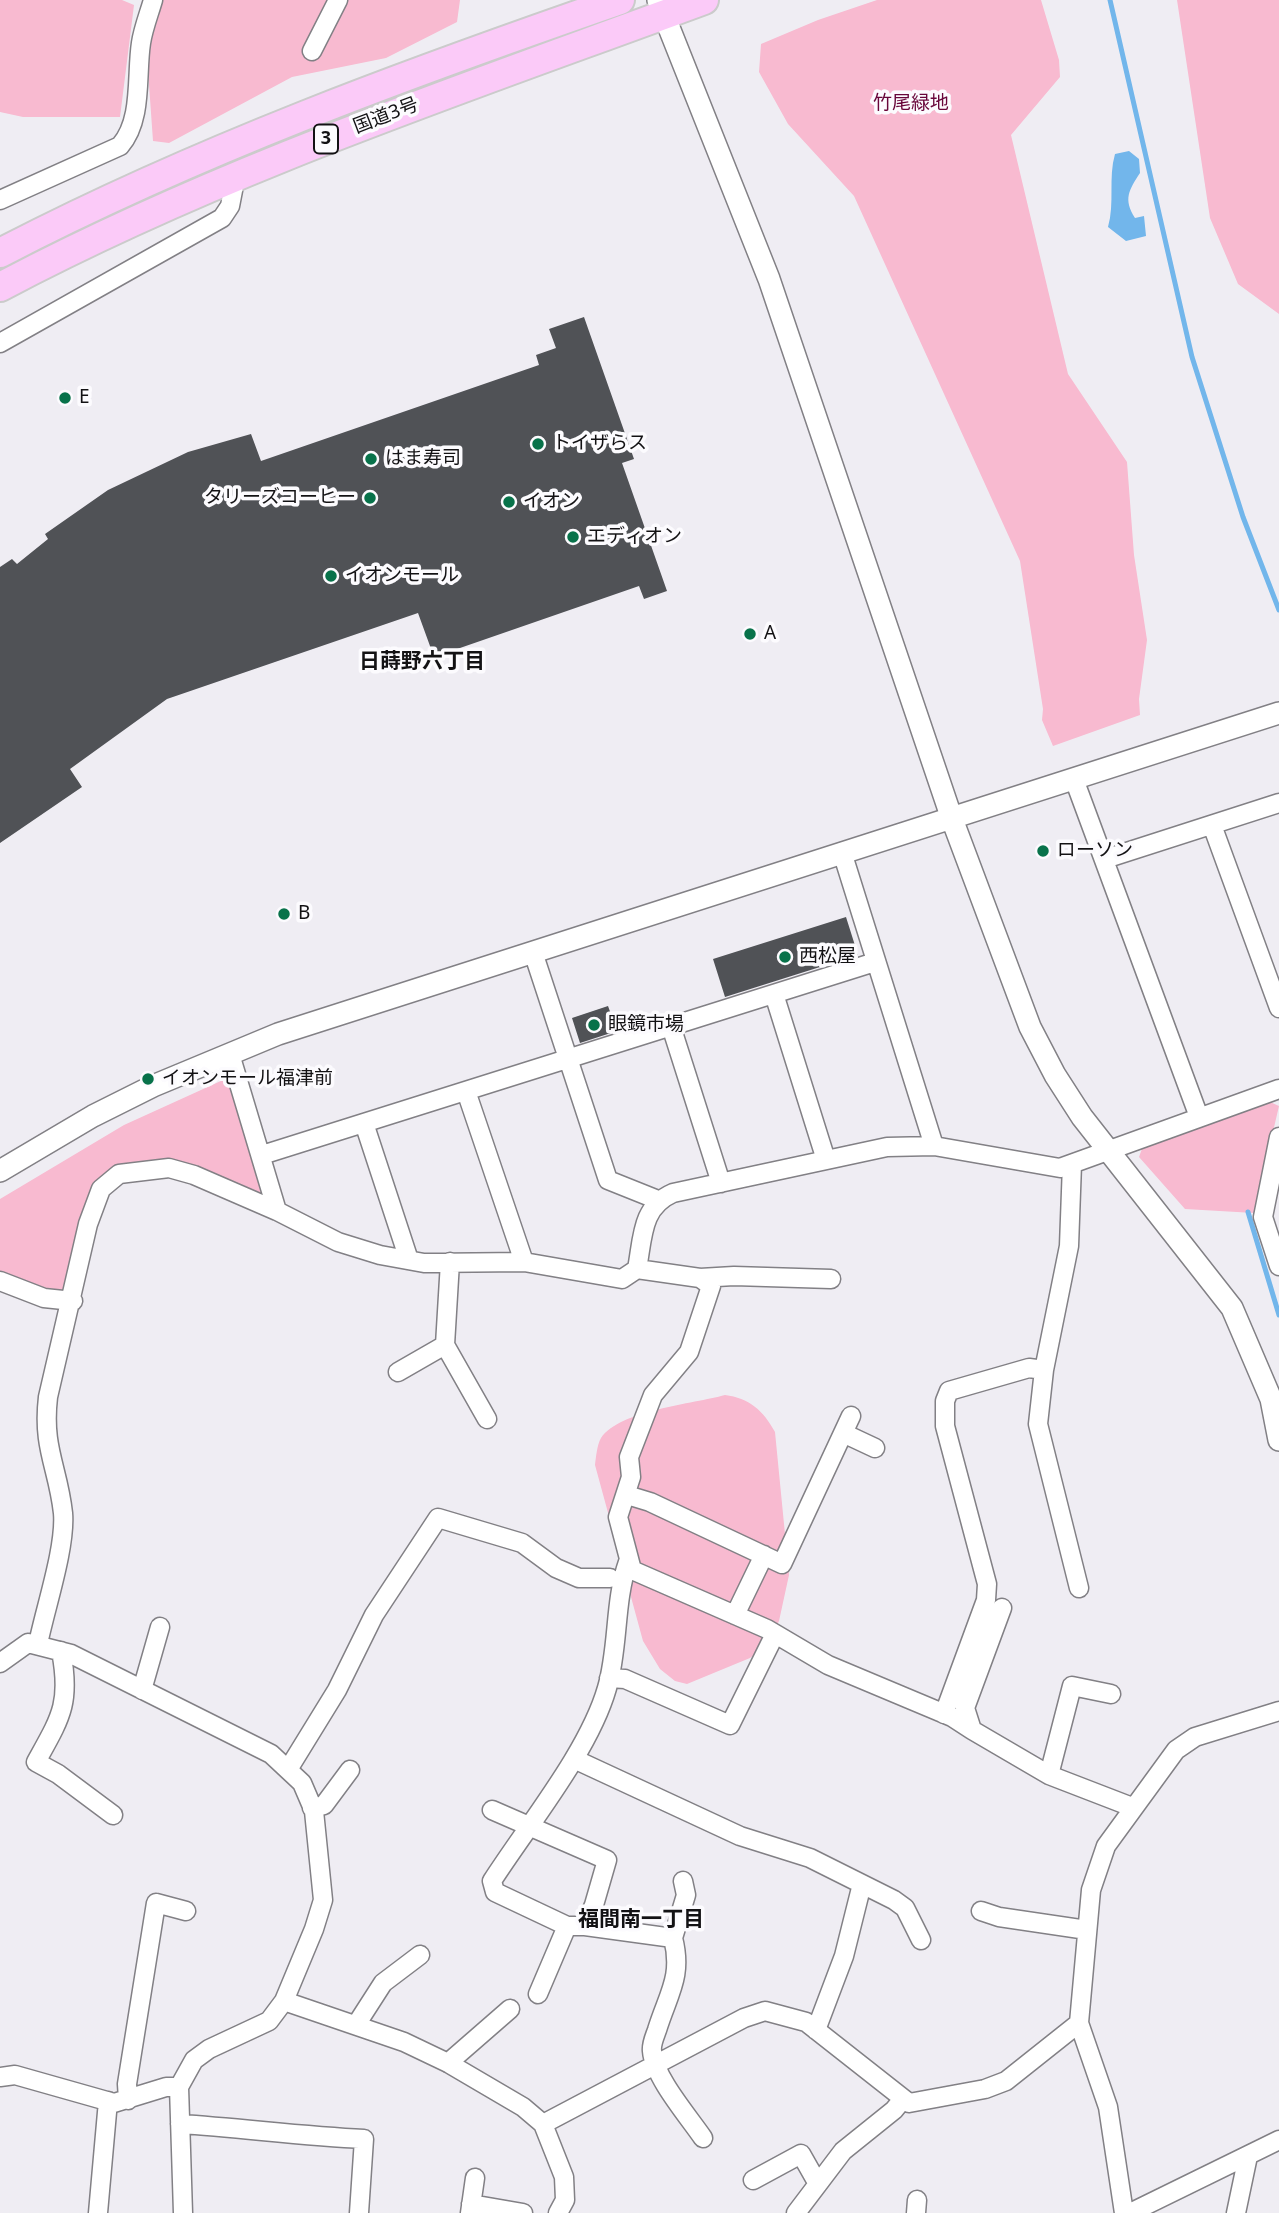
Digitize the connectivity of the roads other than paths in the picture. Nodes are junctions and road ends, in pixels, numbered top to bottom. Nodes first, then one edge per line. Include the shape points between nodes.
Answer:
1 (153, 0) edge
2 (338, 0) edge
3 (620, 0) edge
4 (704, 0) edge
5 (660, 8) edge
6 (312, 51) dead end
7 (236, 175) junction
8 (0, 200) edge
9 (0, 253) edge
10 (0, 287) edge
11 (0, 343) edge
12 (1279, 713) edge
13 (1073, 779) junction
14 (1279, 803) edge
15 (953, 818) junction
16 (1212, 825) junction
17 (842, 852) junction
18 (1105, 859) junction
19 (533, 952) junction
20 (875, 962) junction
21 (774, 994) junction
22 (1279, 1007) edge
23 (671, 1026) junction
24 (230, 1054) junction
25 (569, 1058) junction
26 (1279, 1089) edge
27 (466, 1091) junction
28 (1199, 1117) junction
29 (364, 1123) junction
30 (1279, 1138) edge
31 (934, 1146) junction
32 (1107, 1150) junction
33 (261, 1155) junction
34 (826, 1160) junction
35 (1072, 1164) junction
36 (0, 1171) edge
37 (721, 1183) junction
38 (658, 1200) junction
39 (277, 1211) junction
40 (1278, 1259) edge
41 (409, 1260) junction
42 (450, 1262) junction
43 (524, 1262) junction
44 (637, 1269) junction
45 (700, 1278) junction
46 (831, 1279) dead end
47 (0, 1281) edge
48 (73, 1301) junction
49 (445, 1345) junction
50 (1044, 1370) junction
51 (398, 1372) dead end
52 (851, 1416) dead end
53 (487, 1419) dead end
54 (843, 1433) junction
55 (1279, 1440) edge
56 (875, 1448) dead end
57 (627, 1495) junction
58 (764, 1555) junction
59 (628, 1562) junction
60 (610, 1578) dead end
61 (1079, 1588) dead end
62 (1002, 1608) dead end
63 (735, 1615) junction
64 (160, 1627) dead end
65 (775, 1634) junction
66 (38, 1644) junction
67 (61, 1651) junction
68 (0, 1663) edge
69 (609, 1678) junction
70 (142, 1690) junction
71 (1111, 1694) dead end
72 (1279, 1711) edge
73 (944, 1714) junction
74 (972, 1730) junction
75 (574, 1759) junction
76 (289, 1768) junction
77 (350, 1770) dead end
78 (1049, 1775) junction
79 (1132, 1807) junction
80 (312, 1808) junction
81 (492, 1810) dead end
82 (113, 1815) dead end
83 (528, 1824) junction
84 (683, 1881) dead end
85 (862, 1885) junction
86 (981, 1910) dead end
87 (186, 1912) dead end
88 (576, 1926) junction
89 (1087, 1930) junction
90 (673, 1938) junction
91 (921, 1940) dead end
92 (420, 1955) dead end
93 (538, 1994) dead end
94 (284, 2001) junction
95 (510, 2009) dead end
96 (1079, 2024) junction
97 (356, 2025) junction
98 (816, 2030) junction
99 (448, 2063) junction
100 (656, 2067) junction
101 (0, 2077) edge
102 (178, 2087) junction
103 (903, 2099) junction
104 (128, 2100) junction
105 (108, 2101) junction
106 (180, 2124) junction
107 (543, 2124) junction
108 (703, 2138) dead end
109 (1279, 2140) edge
110 (1248, 2156) junction
111 (475, 2178) dead end
112 (753, 2180) dead end
113 (818, 2184) junction
114 (470, 2209) edge
115 (98, 2213) edge
116 (183, 2213) edge
117 (359, 2213) edge
118 (523, 2213) edge
119 (558, 2213) edge
120 (796, 2213) edge
121 (1124, 2213) edge
122 (1130, 2213) edge
123 (1236, 2213) edge

1 - 8 street via 141,40 135,106 125,140
2 - 6 street
3 - 9 highway, 国道3号 / 3 via 227,146
4 - 5 highway, 国道3号 / 3
5 - 7 highway, 国道3号 / 3
5 - 15 street via 769,279
7 - 10 highway, 国道3号 / 3
7 - 11 street via 230,206 222,218
12 - 13 street
13 - 15 street
13 - 18 street
14 - 16 street
15 - 17 street
15 - 32 street via 1030,1027 1055,1075
16 - 18 street
16 - 22 street
17 - 19 street
17 - 20 street
18 - 28 street
19 - 24 street via 278,1034
19 - 25 street
20 - 21 street
20 - 31 street
21 - 23 street
21 - 34 street
23 - 25 street
23 - 37 street
24 - 33 street
24 - 36 street via 93,1116
25 - 27 street
25 - 38 street via 608,1180
26 - 28 street
27 - 29 street
27 - 43 street
28 - 32 street
29 - 33 street
29 - 41 street
30 - 40 street via 1264,1217
31 - 34 street via 887,1147
31 - 35 street via 1040,1166
32 - 35 street
32 - 55 street via 1232,1308 1271,1399
33 - 39 street
34 - 37 street
35 - 50 street via 1069,1246
37 - 38 street
38 - 44 street via 646,1222
39 - 41 street via 338,1242
39 - 48 street via 169,1168 119,1174 101,1189 92,1212
41 - 42 street
42 - 43 street
42 - 49 street
43 - 44 street via 622,1279
44 - 45 street
45 - 46 street
45 - 57 street via 711,1286 689,1352 653,1395 628,1457 631,1477
47 - 48 street via 44,1298
48 - 66 street via 45,1423 63,1512
49 - 51 street
49 - 53 street
50 - 61 street via 1038,1424
50 - 73 street via 1029,1368 949,1391 945,1401 944,1426 987,1584 986,1600
52 - 54 street
54 - 56 street
54 - 58 street via 782,1564
57 - 58 street
57 - 59 street via 618,1517
58 - 63 street
59 - 63 street via 632,1570
59 - 69 street
60 - 76 street via 579,1578 556,1568 522,1543 438,1518 374,1615 337,1690
62 - 74 street via 965,1708
63 - 65 street
64 - 70 street
65 - 69 street via 730,1725 625,1678
65 - 73 street via 828,1665
66 - 67 street
66 - 68 street via 28,1643
67 - 70 street
67 - 82 street via 67,1687 61,1718 36,1762
69 - 75 street
70 - 76 street via 271,1754
71 - 78 street via 1072,1686
72 - 79 street via 1195,1737 1176,1750
73 - 74 street
74 - 78 street
75 - 83 street
75 - 85 street via 740,1836 810,1858
76 - 80 street via 302,1783
77 - 80 street via 324,1805
78 - 79 street
79 - 89 street via 1106,1846 1091,1890
80 - 94 street via 323,1899
81 - 83 street
83 - 88 street via 607,1860 594,1905
83 - 88 street via 492,1881 495,1892
84 - 90 street via 685,1895
85 - 91 street via 905,1908
85 - 98 street via 844,1956
86 - 89 street via 999,1917
87 - 104 street via 156,1903
88 - 90 street
88 - 93 street
89 - 96 street
90 - 100 street via 678,1958 676,1983 652,2049
92 - 97 street via 383,1983
94 - 97 street
94 - 102 street via 269,2021 194,2060
95 - 99 street
96 - 103 street via 1006,2081 909,2103
96 - 121 street via 1108,2107
97 - 99 street
98 - 100 street via 806,2022 765,2011
98 - 103 street
99 - 107 street
100 - 107 street
100 - 108 street
101 - 105 street via 15,2075
102 - 104 street
102 - 106 street
103 - 113 street via 843,2151
104 - 105 street
105 - 115 street
106 - 116 street
106 - 117 street via 364,2139
107 - 119 street via 564,2177 565,2200
109 - 110 street
110 - 122 street
110 - 123 street
111 - 114 street
112 - 113 street via 800,2154
113 - 120 street
114 - 118 street

